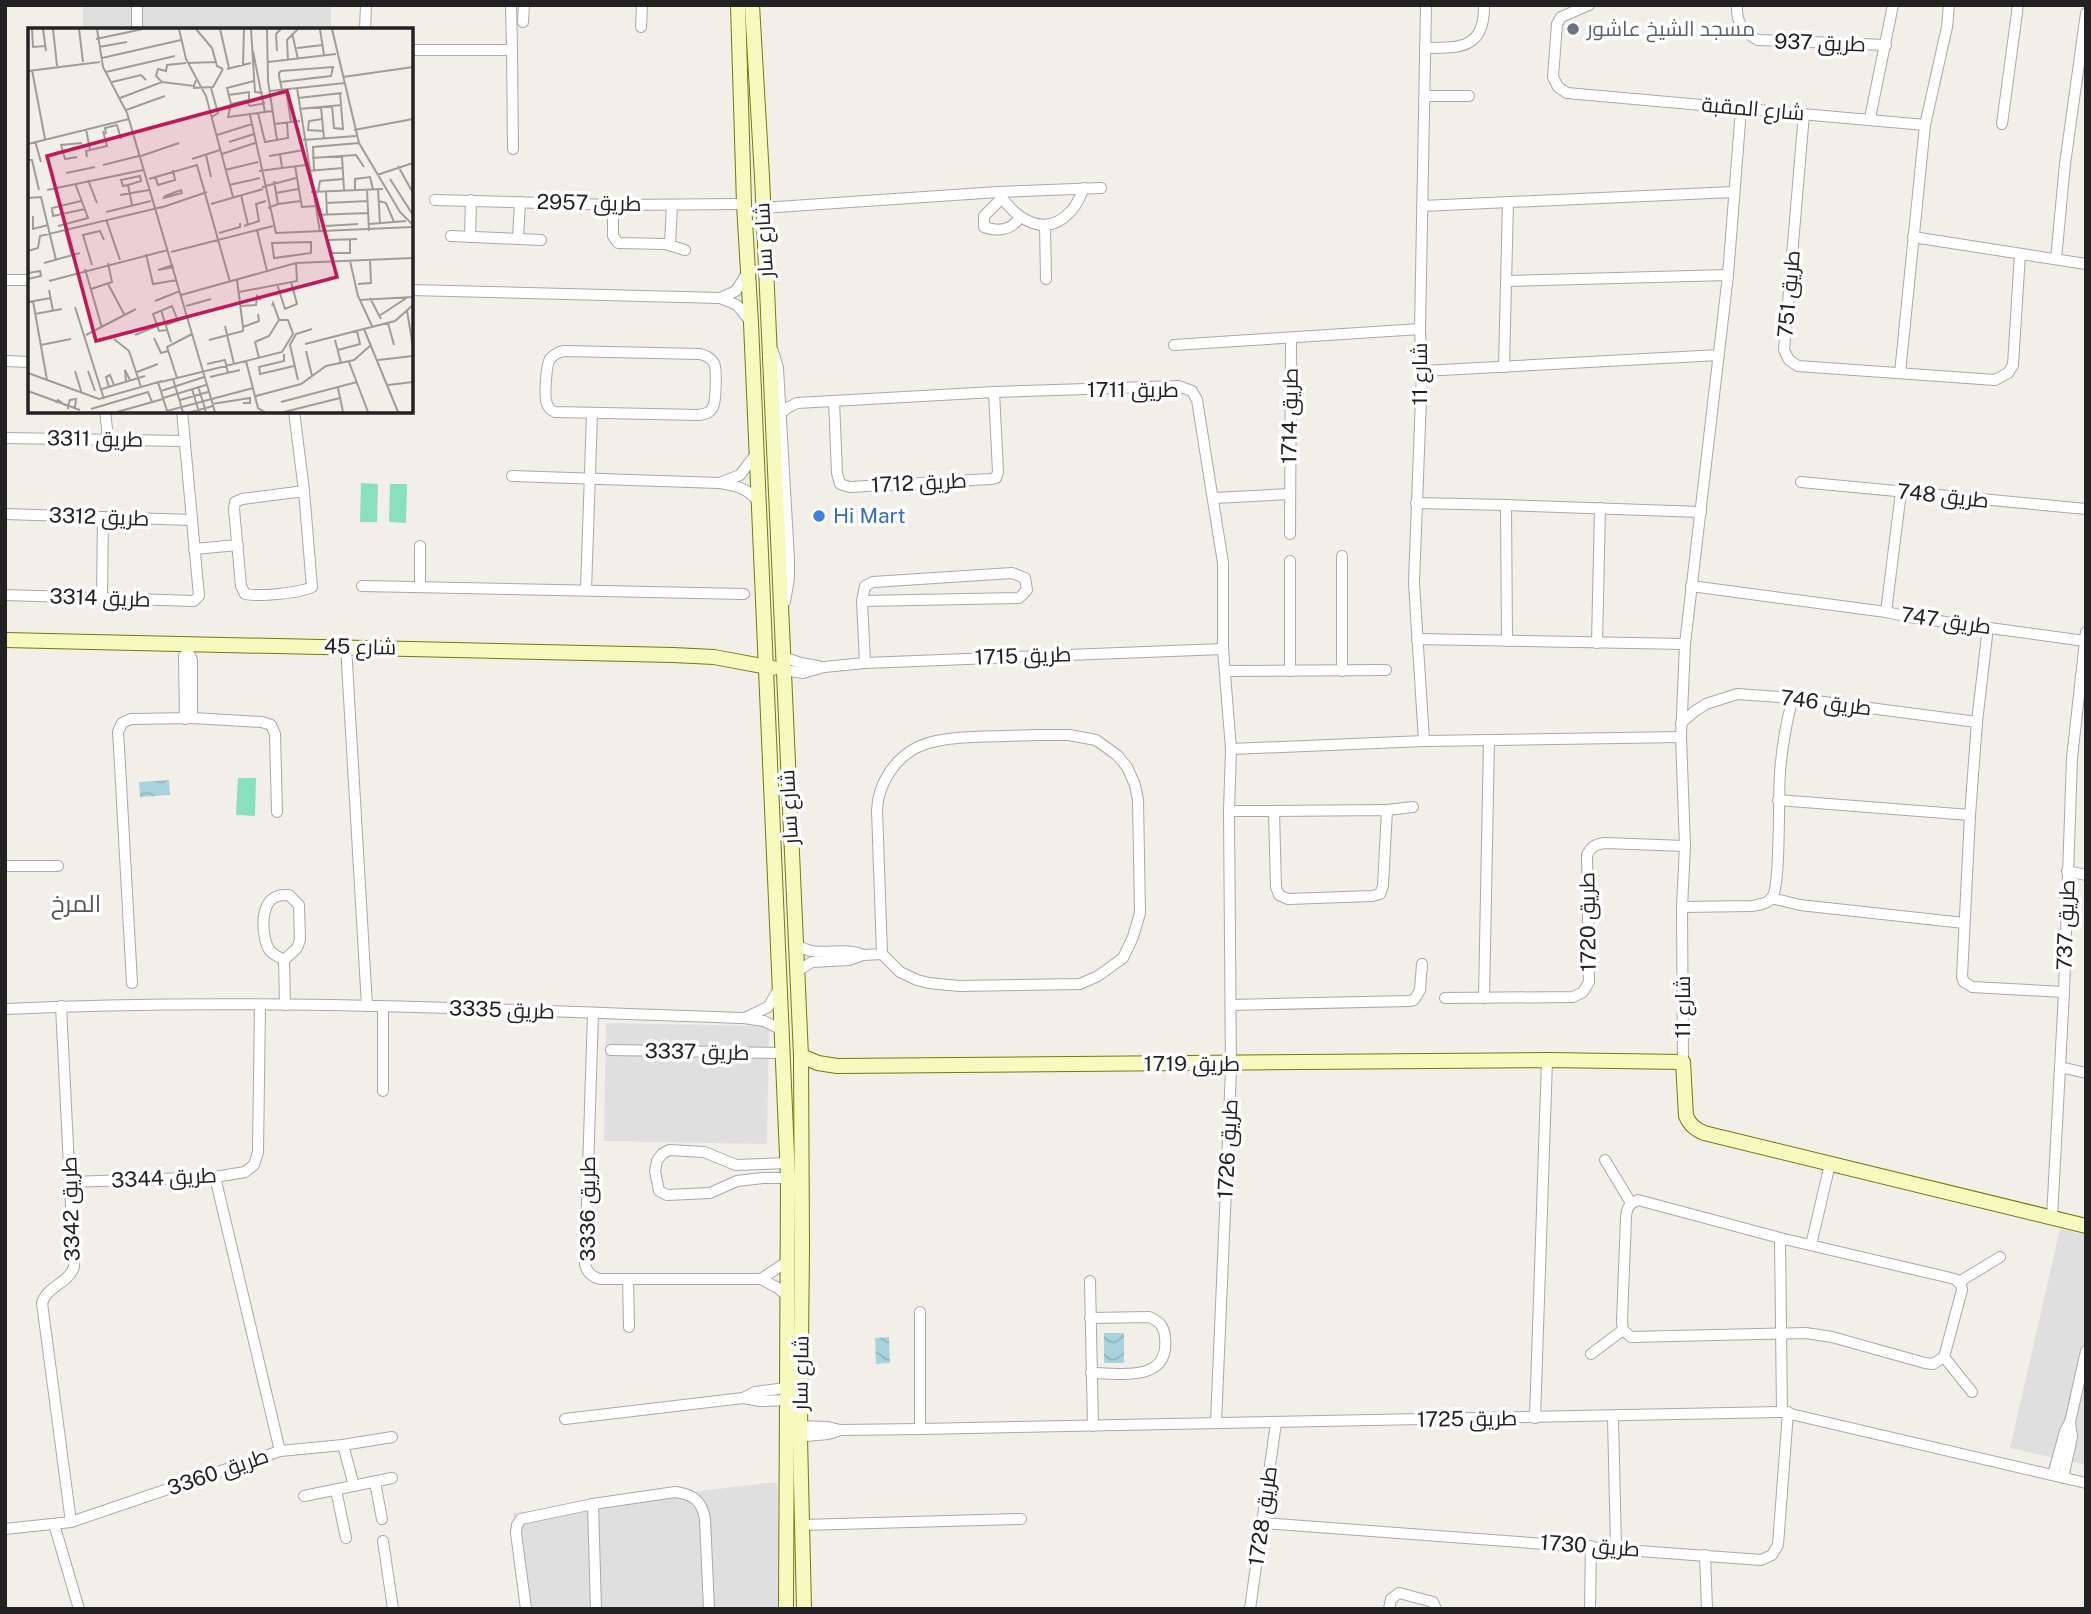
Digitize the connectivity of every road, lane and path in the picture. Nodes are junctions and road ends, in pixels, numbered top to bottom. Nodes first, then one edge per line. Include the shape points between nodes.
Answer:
1 (137, 5) edge
2 (366, 5) edge
3 (511, 5) edge
4 (524, 5) edge
5 (642, 5) edge
6 (738, 5) edge
7 (752, 5) edge
8 (1426, 5) edge
9 (1484, 5) edge
10 (1589, 5) edge
11 (1737, 5) edge
12 (1893, 5) edge
13 (1949, 5) edge
14 (2018, 5) edge
15 (2086, 13) edge
16 (523, 22) dead end
17 (641, 27) dead end
18 (137, 28) edge
19 (365, 28) edge
20 (1886, 46) junction
21 (1425, 48) junction
22 (413, 50) edge
23 (512, 50) junction
24 (1425, 96) junction
25 (1469, 96) dead end
26 (1741, 109) junction
27 (1804, 114) junction
28 (1870, 118) junction
29 (2002, 124) dead end
30 (1925, 125) junction
31 (513, 149) dead end
32 (1084, 188) junction
33 (1101, 188) dead end
34 (1734, 192) junction
35 (1000, 195) junction
36 (435, 200) dead end
37 (471, 200) junction
38 (520, 202) junction
39 (1508, 202) junction
40 (744, 204) junction
41 (613, 205) junction
42 (672, 205) junction
43 (1422, 206) junction
44 (762, 208) junction
45 (1020, 217) junction
46 (1045, 225) junction
47 (451, 236) dead end
48 (470, 237) junction
49 (1913, 237) junction
50 (518, 239) junction
51 (541, 240) dead end
52 (670, 245) junction
53 (685, 250) dead end
54 (2020, 254) junction
55 (2056, 259) junction
56 (2086, 264) edge
57 (748, 271) junction
58 (1728, 275) junction
59 (5, 279) edge
60 (1046, 279) dead end
61 (28, 280) edge
62 (1507, 281) junction
63 (413, 290) edge
64 (720, 299) junction
65 (751, 323) junction
66 (1420, 329) junction
67 (1291, 338) junction
68 (769, 345) junction
69 (1174, 345) dead end
70 (1719, 355) junction
71 (5, 361) edge
72 (28, 362) edge
73 (1504, 367) junction
74 (1422, 371) junction
75 (1900, 373) junction
76 (779, 390) junction
77 (994, 392) junction
78 (834, 401) junction
79 (797, 403) junction
80 (105, 413) edge
81 (182, 413) edge
82 (294, 413) edge
83 (592, 414) junction
84 (780, 414) junction
85 (5, 438) edge
86 (108, 439) junction
87 (184, 441) junction
88 (756, 454) junction
89 (512, 476) dead end
90 (589, 478) junction
91 (1801, 482) dead end
92 (719, 483) junction
93 (304, 491) junction
94 (1901, 492) junction
95 (1289, 494) junction
96 (1214, 498) junction
97 (759, 503) junction
98 (1416, 503) junction
99 (1506, 505) junction
100 (1600, 508) junction
101 (2086, 509) edge
102 (1701, 512) junction
103 (5, 514) edge
104 (103, 517) junction
105 (192, 520) junction
106 (1290, 534) dead end
107 (239, 545) junction
108 (420, 547) dead end
109 (194, 549) junction
110 (1342, 556) dead end
111 (1290, 561) dead end
112 (362, 586) dead end
113 (1691, 586) junction
114 (420, 587) junction
115 (586, 590) junction
116 (744, 593) dead end
117 (5, 595) edge
118 (102, 597) junction
119 (862, 601) junction
120 (1886, 612) junction
121 (781, 619) junction
122 (1988, 627) junction
123 (2085, 636) edge
124 (1417, 639) junction
125 (5, 640) edge
126 (1507, 641) junction
127 (1597, 643) junction
128 (1685, 644) junction
129 (346, 646) junction
130 (187, 649) junction
131 (1223, 649) junction
132 (766, 661) junction
133 (865, 663) junction
134 (783, 664) junction
135 (1386, 670) dead end
136 (1225, 671) junction
137 (1290, 671) junction
138 (1342, 671) junction
139 (2082, 692) edge
140 (1793, 698) junction
141 (188, 719) junction
142 (1977, 722) junction
143 (1682, 723) junction
144 (1681, 737) junction
145 (1489, 740) junction
146 (1424, 741) junction
147 (1231, 749) junction
148 (1778, 800) junction
149 (1413, 807) dead end
150 (1387, 810) junction
151 (1229, 811) junction
152 (1275, 811) junction
153 (277, 812) dead end
154 (1970, 815) junction
155 (1685, 846) junction
156 (5, 866) edge
157 (58, 866) dead end
158 (2067, 872) junction
159 (2086, 875) edge
160 (1771, 898) junction
161 (1682, 907) junction
162 (1964, 923) junction
163 (796, 944) junction
164 (882, 954) junction
165 (863, 955) junction
166 (284, 960) junction
167 (1422, 964) dead end
168 (796, 972) junction
169 (132, 983) dead end
170 (780, 987) junction
171 (2064, 992) junction
172 (1445, 998) dead end
173 (1485, 998) junction
174 (260, 1004) junction
175 (285, 1005) junction
176 (1231, 1005) junction
177 (61, 1006) junction
178 (367, 1006) junction
179 (383, 1006) junction
180 (5, 1009) edge
181 (593, 1013) junction
182 (744, 1018) junction
183 (782, 1030) junction
184 (611, 1050) dead end
185 (783, 1053) junction
186 (801, 1056) junction
187 (1547, 1060) junction
188 (1683, 1062) junction
189 (1231, 1063) junction
190 (837, 1066) junction
191 (2060, 1067) junction
192 (2086, 1073) edge
193 (801, 1085) junction
194 (383, 1091) dead end
195 (1605, 1160) dead end
196 (787, 1163) junction
197 (1830, 1164) junction
198 (215, 1177) junction
199 (788, 1178) junction
200 (71, 1182) junction
201 (1631, 1203) junction
202 (2052, 1218) junction
203 (2086, 1226) edge
204 (1780, 1238) junction
205 (1811, 1245) junction
206 (2000, 1257) dead end
207 (788, 1261) junction
208 (628, 1279) junction
209 (761, 1279) junction
210 (1090, 1281) dead end
211 (1959, 1282) junction
212 (788, 1297) junction
213 (920, 1312) dead end
214 (1090, 1318) junction
215 (629, 1327) dead end
216 (1623, 1330) junction
217 (1780, 1335) junction
218 (2086, 1351) edge
219 (1591, 1354) dead end
220 (1944, 1357) junction
221 (1091, 1373) junction
222 (1972, 1392) dead end
223 (786, 1394) junction
224 (2080, 1408) edge
225 (1785, 1412) junction
226 (1613, 1417) junction
227 (1535, 1418) junction
228 (565, 1419) dead end
229 (1216, 1423) junction
230 (1276, 1423) junction
231 (1093, 1426) junction
232 (920, 1429) junction
233 (793, 1432) junction
234 (392, 1437) dead end
235 (342, 1445) junction
236 (280, 1451) junction
237 (2058, 1477) junction
238 (392, 1478) dead end
239 (375, 1482) junction
240 (2086, 1483) edge
241 (354, 1486) junction
242 (336, 1490) junction
243 (304, 1496) dead end
244 (593, 1504) junction
245 (382, 1519) dead end
246 (1021, 1519) dead end
247 (71, 1522) junction
248 (1262, 1523) junction
249 (54, 1524) junction
250 (802, 1525) junction
251 (5, 1529) edge
252 (346, 1538) dead end
253 (383, 1541) dead end
254 (1591, 1546) junction
255 (1616, 1548) junction
256 (1705, 1555) junction
257 (79, 1609) edge
258 (393, 1609) edge
259 (526, 1609) edge
260 (596, 1609) edge
261 (709, 1609) edge
262 (786, 1609) edge
263 (804, 1609) edge
264 (1250, 1609) edge
265 (1389, 1609) edge
266 (1436, 1609) edge
267 (1590, 1609) edge
268 (1707, 1609) edge

1 - 18 street
2 - 19 street
3 - 23 street
4 - 16 street
5 - 17 street
6 - 40 street, شارع سار
7 - 44 street, شارع سار
8 - 21 street, شارع 11
9 - 21 street via 1483,24 1473,41 1455,48
10 - 26 street, شارع المقبة via 1561,17 1556,24 1553,77 1558,87 1567,93
11 - 20 street, طريق 937 via 1740,26 1758,40
12 - 20 street
13 - 30 street
14 - 29 street
15 - 55 street
20 - 28 street
21 - 24 street, شارع 11
22 - 23 street
23 - 31 street
24 - 25 street
24 - 43 street, شارع 11
26 - 27 street, شارع المقبة
26 - 34 street, شارع 11
27 - 28 street, شارع المقبة
27 - 75 street, طريق 751 via 1784,350 1798,366
28 - 30 street, شارع المقبة
30 - 49 street
32 - 33 street
32 - 35 street
32 - 46 street via 1068,215
34 - 39 street
34 - 58 street, شارع 11
35 - 44 street
35 - 45 street
35 - 45 street via 984,216 984,226 1006,229
36 - 37 street, طريق 2957
37 - 38 street, طريق 2957
37 - 48 street
38 - 41 street, طريق 2957
38 - 50 street
39 - 43 street
39 - 62 street
40 - 42 street, طريق 2957
40 - 57 street, شارع سار
41 - 42 street, طريق 2957
41 - 52 street via 615,242
42 - 52 street
43 - 66 street, شارع 11
44 - 68 street, شارع سار
45 - 46 street
46 - 60 street
47 - 48 street
48 - 50 street
49 - 54 street
49 - 75 street
50 - 51 street
52 - 53 street
54 - 55 street
54 - 75 street, طريق 751 via 2013,365 2008,373 1995,380
55 - 56 street
57 - 64 street via 736,291
57 - 65 street, شارع سار
58 - 62 street
58 - 70 street, شارع 11
59 - 61 street
62 - 73 street
63 - 64 street
64 - 65 street via 740,307
65 - 88 street, شارع سار
66 - 67 street, طريق 1714
66 - 74 street, شارع 11
67 - 69 street, طريق 1714
67 - 95 street, طريق 1714
68 - 76 street via 777,361
68 - 121 street, شارع سار
70 - 73 street
70 - 102 street, شارع 11
71 - 72 street
73 - 74 street
74 - 98 street, شارع 11
76 - 79 street
76 - 84 street
77 - 78 street, طريق 1711
77 - 78 street, طريق 1712 via 998,472 990,480 840,484
77 - 96 street, طريق 1711 via 1185,387 1197,400
78 - 79 street, طريق 1711
79 - 84 street, طريق 1711
80 - 86 street
81 - 87 street
82 - 93 street
83 - 83 street via 706,414 715,404 716,368 700,354 557,353 548,364 547,405 555,412
83 - 90 street
84 - 121 street via 790,568
85 - 86 street, طريق 3311
86 - 87 street, طريق 3311
87 - 105 street
88 - 92 street via 740,475
88 - 97 street, شارع سار
89 - 90 street
90 - 92 street
90 - 115 street
91 - 94 street, طريق 748
92 - 97 street via 744,489
93 - 107 street via 235,502
93 - 107 street via 312,587 245,594
94 - 101 street, طريق 748
94 - 120 street, طريق 747
95 - 96 street, طريق 1714
95 - 106 street, طريق 1714
96 - 131 street, طريق 1711 via 1223,563
97 - 132 street, شارع سار
98 - 99 street
98 - 124 street, شارع 11
99 - 100 street
99 - 126 street
100 - 102 street
100 - 127 street
102 - 113 street, شارع 11
103 - 104 street, طريق 3312
104 - 105 street, طريق 3312
104 - 118 street
105 - 109 street
107 - 109 street
108 - 114 street
109 - 118 street, طريق 3314 via 200,596 194,601
110 - 138 street
111 - 137 street
112 - 114 street
113 - 120 street
113 - 128 street, شارع 11
114 - 115 street
115 - 116 street
117 - 118 street, طريق 3314
119 - 119 street via 1019,597 1027,590 1025,578 1013,573 873,582 865,586
119 - 133 street
120 - 122 street, طريق 747
121 - 134 street, شارع سار
122 - 123 street, طريق 747
122 - 142 street
123 - 139 street, طريق 737
124 - 126 street
124 - 146 street, شارع 11
125 - 130 street, شارع 45
126 - 127 street
127 - 128 street
128 - 143 street, شارع 11
129 - 130 street, شارع 45
129 - 132 street, شارع 45
129 - 178 street
130 - 141 street
131 - 133 street, طريق 1715
131 - 136 street, طريق 1711
132 - 134 street, شارع 45
132 - 170 street, شارع سار
133 - 134 street, طريق 1715 via 803,673
134 - 163 street, شارع سار
135 - 138 street
136 - 137 street
136 - 147 street, طريق 1711
137 - 138 street
139 - 158 street, طريق 737 via 2072,758
140 - 142 street, طريق 746
140 - 143 street, طريق 746 via 1737,694 1706,704
140 - 148 street
141 - 153 street via 271,725
141 - 169 street via 131,719 119,727
142 - 154 street
143 - 144 street, شارع 11
144 - 145 street
144 - 155 street, شارع 11
145 - 146 street
145 - 173 street
146 - 147 street
147 - 151 street, طريق 1726
148 - 154 street
148 - 160 street via 1777,878
149 - 150 street
150 - 152 street
150 - 152 street via 1380,894 1288,899 1277,891
151 - 152 street
151 - 176 street, طريق 1726
154 - 162 street
155 - 161 street, شارع 11
155 - 173 street, طريق 1720 via 1605,843 1590,848 1589,982 1583,992 1573,997
156 - 157 street
158 - 159 street
158 - 171 street, طريق 737
160 - 161 street via 1752,906
160 - 162 street
161 - 188 street, شارع 11
162 - 171 street via 1962,977 1967,985
163 - 165 street via 811,952
163 - 168 street, شارع سار
164 - 164 street via 908,977 959,986 1080,984 1119,963 1130,946 1140,913 1138,800 1127,767 1096,740 1069,736 955,740 929,744 908,754 888,775 877,802
164 - 165 street
165 - 168 street via 812,962
166 - 166 street via 267,945 264,911 277,896 289,895 299,905 300,940
166 - 175 street
167 - 176 street via 1420,990 1409,1001
168 - 186 street, شارع سار
170 - 182 street via 768,1007
170 - 183 street, شارع سار
171 - 191 street, طريق 737
172 - 173 street, طريق 1720
174 - 175 street, طريق 3335
174 - 177 street, طريق 3335
174 - 198 street, طريق 3344 via 258,1152 254,1165 245,1172
175 - 178 street, طريق 3335
176 - 189 street, طريق 1726
177 - 180 street, طريق 3335
177 - 200 street, طريق 3342
178 - 179 street, طريق 3335
179 - 181 street, طريق 3335
179 - 194 street
181 - 182 street, طريق 3335
181 - 208 street, طريق 3336 via 585,1265 595,1277
182 - 183 street, طريق 3335
183 - 185 street, شارع سار
184 - 185 street, طريق 3337
185 - 196 street, شارع سار
186 - 190 street, طريق 1719
186 - 193 street, شارع سار
187 - 188 street, طريق 1719
187 - 189 street, طريق 1719
187 - 227 street
188 - 197 street, شارع 11 via 1686,1116 1696,1130
189 - 190 street, طريق 1719
189 - 229 street, طريق 1726
190 - 193 street, طريق 1719 via 818,1072
191 - 192 street
191 - 202 street, طريق 737
193 - 233 street, شارع سار via 802,1248
195 - 201 street
196 - 199 street, شارع سار
196 - 199 street via 736,1165 704,1152 669,1150 657,1161 655,1171 659,1191 667,1195 709,1193 737,1181
197 - 202 street, شارع 11
197 - 205 street
198 - 200 street, طريق 3344
198 - 236 street, طريق 3360
199 - 207 street, شارع سار
200 - 247 street, طريق 3342 via 74,1267 67,1279 45,1294 42,1303
201 - 204 street via 1645,1201
201 - 216 street via 1626,1217
202 - 203 street, شارع 11
204 - 205 street
204 - 217 street, طريق 1730
205 - 211 street
206 - 211 street
207 - 209 street
207 - 212 street, شارع سار
208 - 209 street, طريق 3336
208 - 215 street
209 - 212 street
210 - 214 street
211 - 220 street via 1961,1297
212 - 223 street, شارع سار
213 - 232 street
214 - 221 street
214 - 221 street via 1149,1317 1162,1326 1166,1346 1164,1357 1151,1371
216 - 217 street via 1638,1338
216 - 219 street
217 - 220 street via 1819,1334 1933,1364
217 - 225 street, طريق 1730
218 - 224 street
220 - 222 street
221 - 231 street
223 - 228 street via 755,1392 743,1398
223 - 233 street, شارع سار
224 - 237 street via 2065,1431
225 - 226 street, طريق 1725
225 - 237 street, طريق 1725
225 - 256 street, طريق 1730 via 1778,1545 1772,1555 1761,1560
226 - 227 street, طريق 1725
226 - 255 street
227 - 230 street, طريق 1725
229 - 230 street, طريق 1725
229 - 231 street, طريق 1725
230 - 248 street, طريق 1728
231 - 232 street, طريق 1725
232 - 233 street, طريق 1725 via 828,1427
233 - 250 street, شارع سار
233 - 262 street, شارع سار
234 - 235 street
235 - 236 street
235 - 241 street
236 - 247 street, طريق 3360
237 - 240 street, طريق 1725
238 - 239 street
239 - 241 street
239 - 245 street
241 - 242 street
242 - 243 street
242 - 252 street
244 - 259 street via 529,1516 517,1525
244 - 260 street
244 - 261 street via 675,1492 696,1499 705,1519
246 - 250 street
247 - 249 street, طريق 3360
248 - 254 street, طريق 1730
248 - 264 street, طريق 1728
249 - 251 street, طريق 3360
249 - 257 street
250 - 263 street, شارع سار
253 - 258 street
254 - 255 street, طريق 1730
254 - 267 street
255 - 256 street, طريق 1730
256 - 268 street
265 - 266 street via 1391,1598 1399,1593 1429,1600

